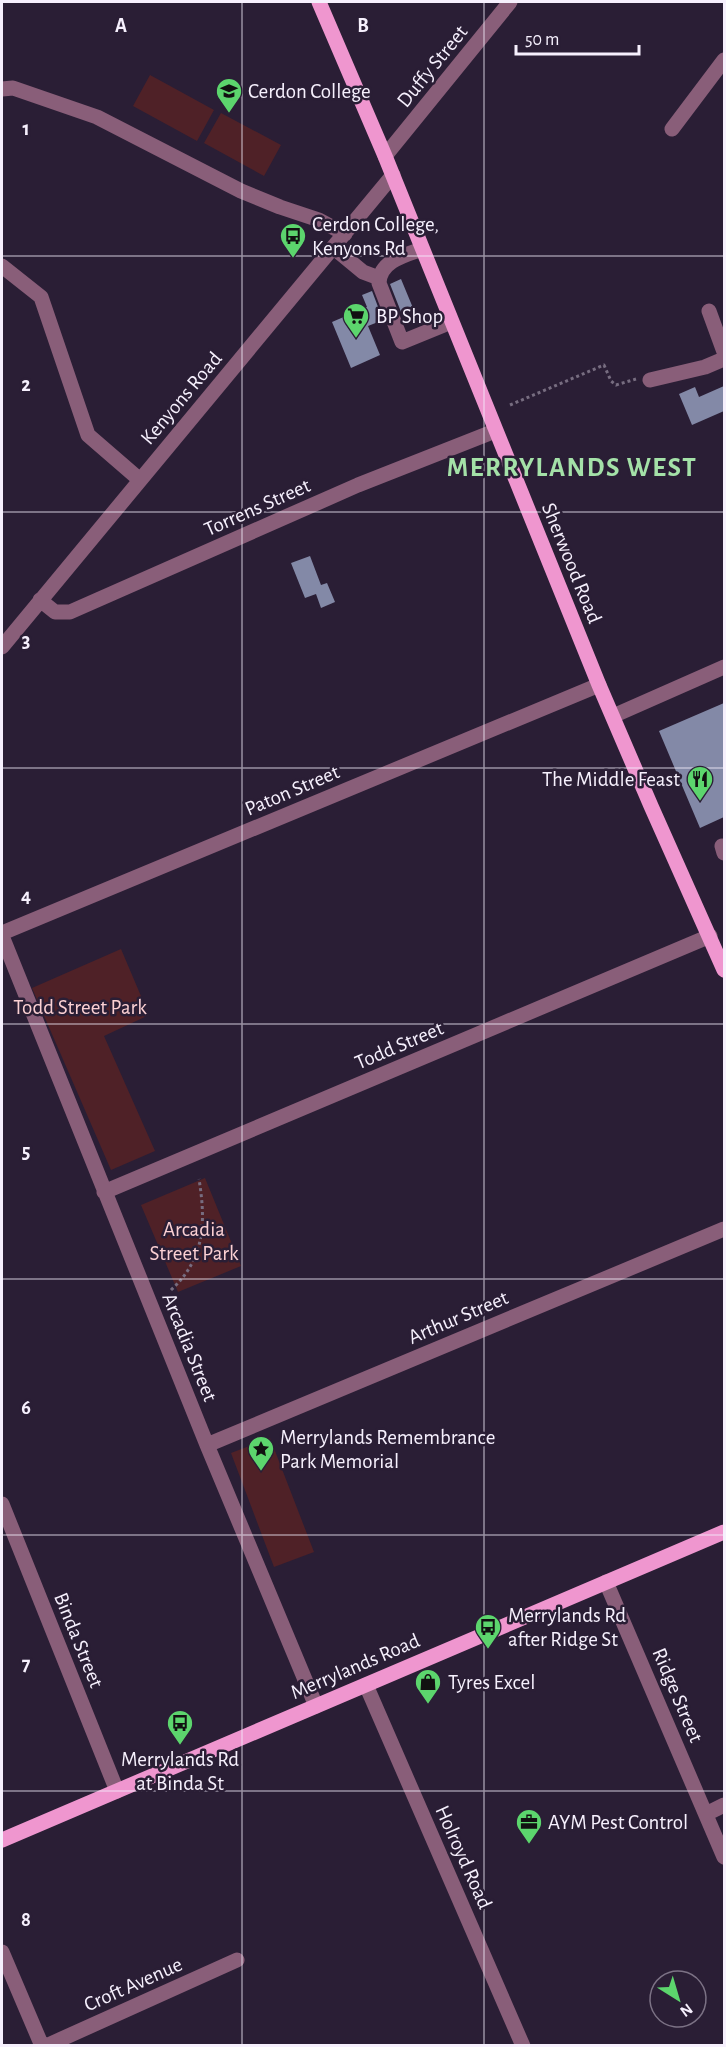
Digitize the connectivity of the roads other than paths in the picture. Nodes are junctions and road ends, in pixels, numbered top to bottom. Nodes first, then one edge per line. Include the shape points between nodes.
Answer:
1 (319, 2) edge
2 (510, 2) edge
3 (724, 60) edge
4 (2, 89) edge
5 (672, 129) dead end
6 (385, 156) junction
7 (393, 175) junction
8 (345, 234) junction
9 (334, 248) junction
10 (422, 249) junction
11 (2, 266) edge
12 (379, 278) junction
13 (709, 311) dead end
14 (451, 322) junction
15 (724, 352) edge
16 (724, 359) edge
17 (650, 380) road end
18 (495, 432) junction
19 (140, 480) junction
20 (40, 600) junction
21 (2, 646) edge
22 (724, 668) edge
23 (599, 685) junction
24 (613, 716) junction
25 (2, 935) edge
26 (710, 936) junction
27 (724, 970) edge
28 (104, 1192) junction
29 (724, 1229) edge
30 (207, 1445) junction
31 (2, 1504) edge
32 (724, 1532) edge
33 (606, 1582) junction
34 (366, 1685) junction
35 (316, 1706) junction
36 (117, 1791) junction
37 (724, 1805) edge
38 (706, 1814) junction
39 (2, 1840) edge
40 (724, 1857) edge
41 (2, 1952) edge
42 (237, 1960) dead end
43 (44, 2046) edge
44 (523, 2046) edge

1 - 6 main road, Sherwood Road
2 - 6 street, Duffy Street
3 - 5 street
4 - 8 street via 13,88 97,117 242,191
6 - 7 main road, Sherwood Road
7 - 8 street, Kenyons Road
7 - 10 main road, Sherwood Road
8 - 9 street, Kenyons Road
9 - 12 street via 363,272
9 - 19 street, Kenyons Road
10 - 12 street via 389,263
10 - 14 main road, Sherwood Road
11 - 19 street via 41,297 88,435
12 - 14 street via 402,342
13 - 15 street
14 - 18 main road, Sherwood Road
16 - 17 street
18 - 20 street, Torrens Street via 358,485 70,612 55,612
18 - 23 main road, Sherwood Road
19 - 20 street, Kenyons Road
20 - 21 street, Kenyons Road
22 - 24 street
23 - 24 main road, Sherwood Road
23 - 25 street, Paton Street
24 - 26 main road, Sherwood Road
25 - 28 street, Arcadia Street
26 - 27 main road, Sherwood Road
26 - 28 street, Todd Street
28 - 30 street, Arcadia Street
29 - 30 street, Arthur Street
30 - 35 street, Arcadia Street
31 - 36 street, Binda Street
32 - 33 main road, Merrylands Road
33 - 34 main road, Merrylands Road
33 - 38 street, Ridge Street
34 - 35 main road, Merrylands Road
34 - 44 street, Holroyd Road
35 - 36 main road, Merrylands Road
36 - 39 main road, Merrylands Road
37 - 38 street
38 - 40 street, Ridge Street
41 - 43 street, Croft Avenue
42 - 43 street, Croft Avenue

